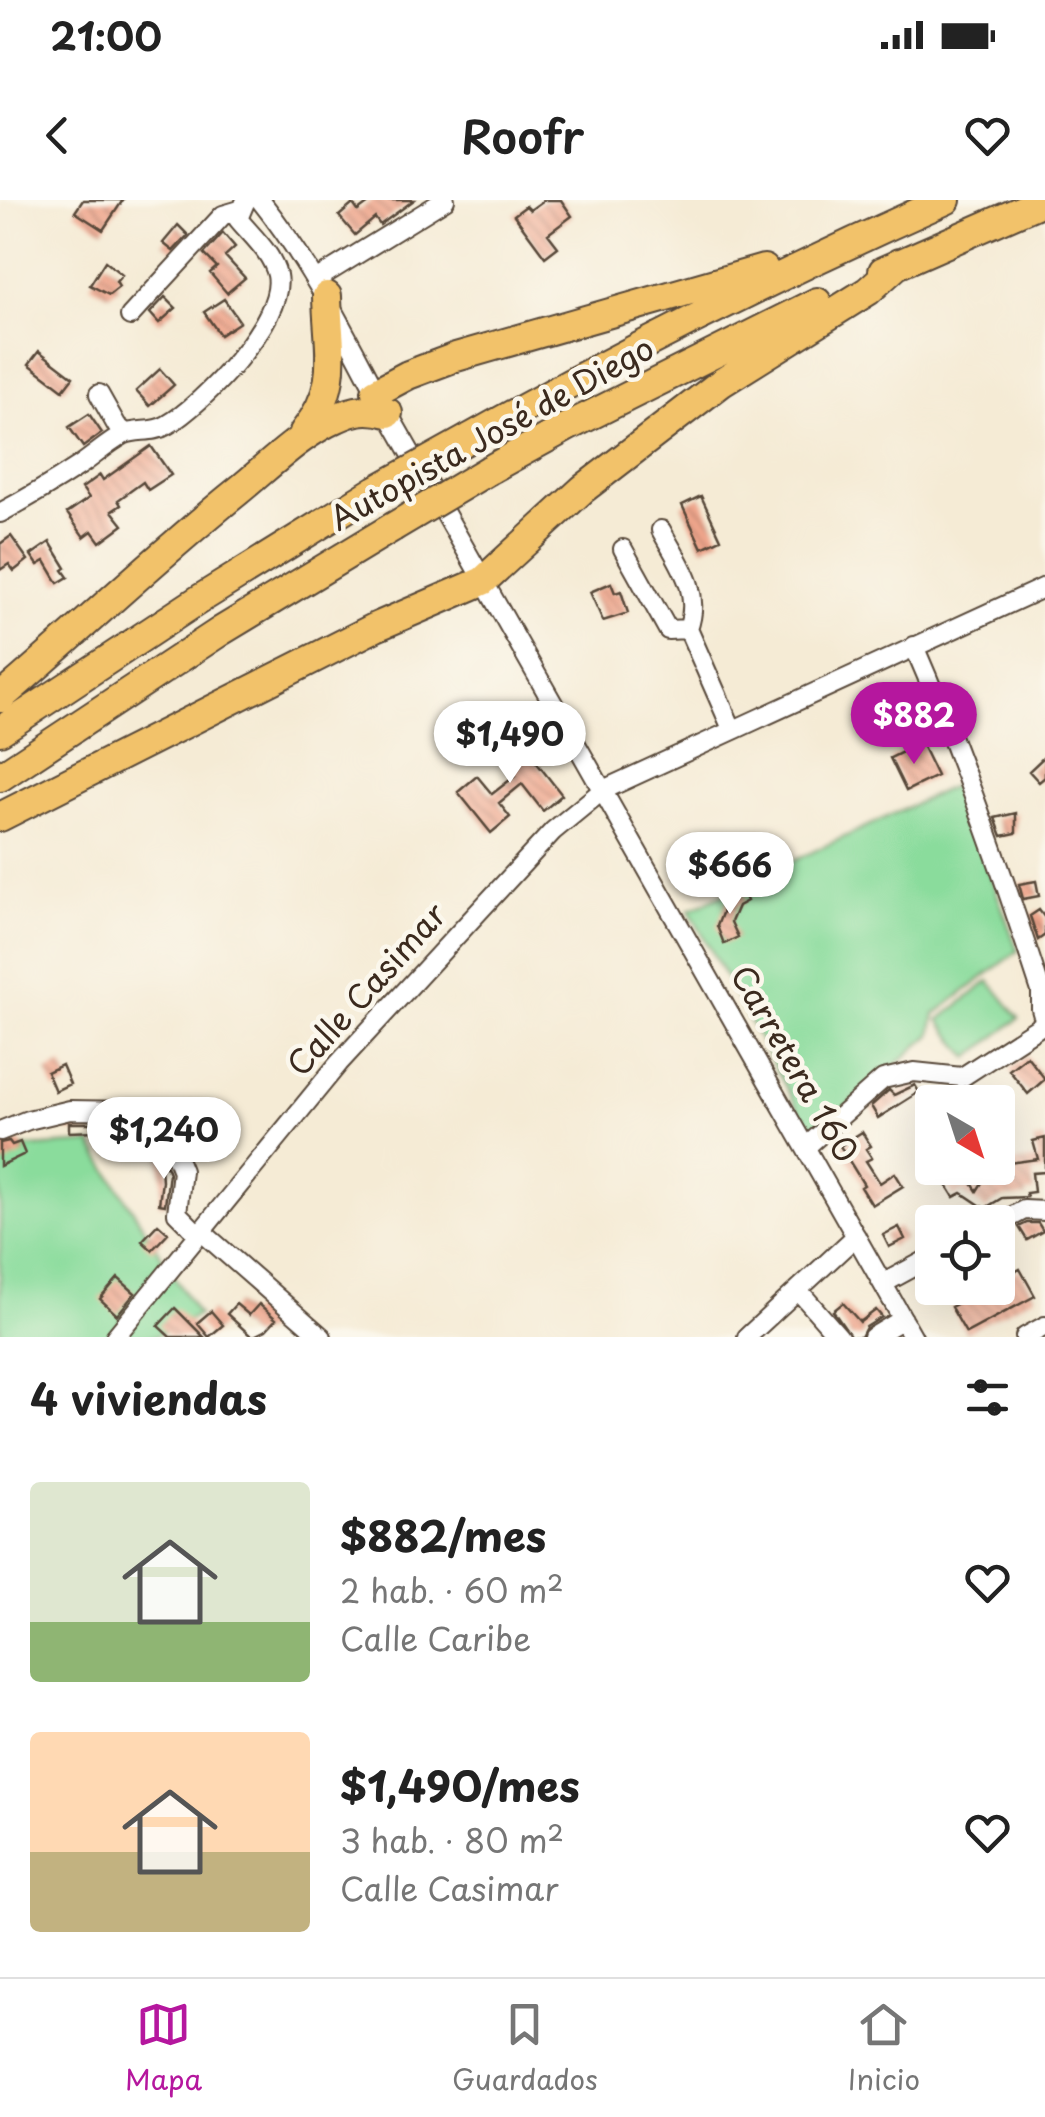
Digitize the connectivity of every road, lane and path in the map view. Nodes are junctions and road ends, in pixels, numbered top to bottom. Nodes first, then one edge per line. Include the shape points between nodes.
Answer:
1 (260, 200) edge
2 (445, 200) edge
3 (946, 200) edge
4 (1045, 200) edge
5 (243, 205) edge
6 (837, 248) junction
7 (899, 263) junction
8 (322, 288) junction
9 (130, 316) dead end
10 (99, 394) dead end
11 (382, 403) junction
12 (126, 432) junction
13 (290, 448) junction
14 (0, 512) edge
15 (661, 530) dead end
16 (623, 549) dead end
17 (483, 581) junction
18 (1045, 587) edge
19 (688, 630) junction
20 (914, 646) junction
21 (0, 698) edge
22 (732, 729) junction
23 (0, 731) edge
24 (0, 777) edge
25 (602, 790) junction
26 (0, 817) edge
27 (1045, 1022) edge
28 (0, 1131) edge
29 (807, 1146) junction
30 (1045, 1210) edge
31 (1015, 1215) edge
32 (200, 1233) junction
33 (856, 1236) junction
34 (915, 1267) edge
35 (884, 1283) junction
36 (798, 1290) junction
37 (903, 1319) junction
38 (1045, 1326) edge
39 (753, 1335) edge
40 (114, 1337) edge
41 (322, 1337) edge
42 (839, 1337) edge
43 (873, 1337) edge
44 (913, 1337) edge
45 (1025, 1337) edge

1 - 8 street, Carretera 160
2 - 8 street
3 - 6 highway, Autopista José de Diego
4 - 7 highway, Autopista José de Diego
5 - 9 street via 223,214
5 - 12 street via 238,219 277,276 270,310 242,354 186,412 153,432
6 - 11 highway via 456,357 408,374
6 - 23 highway, Autopista José de Diego, bridge via 588,373 376,490
7 - 17 highway via 868,291 759,356 690,407 584,489
7 - 24 highway, Autopista José de Diego, bridge via 489,470 221,631
8 - 11 street, Carretera 160
8 - 13 highway via 330,386
10 - 12 street
11 - 13 highway via 334,418
11 - 17 street, Carretera 160
12 - 14 street
13 - 21 highway
15 - 19 street via 691,587 695,610
16 - 19 street via 668,630
17 - 25 street, Carretera 160
17 - 26 highway via 376,627
18 - 20 street, Calle Casimar
19 - 22 street
20 - 22 street, Calle Casimar
20 - 27 street via 967,770 1041,991
22 - 25 street, Calle Casimar
25 - 29 street, Carretera 160
25 - 32 street, Calle Casimar via 553,831 339,1062
27 - 29 street via 962,1077 914,1072 883,1079
28 - 32 street via 70,1110 132,1111 172,1144 182,1170 177,1213
29 - 33 street, Carretera 160
30 - 31 street
32 - 40 street, Calle Casimar
32 - 41 street
33 - 35 street, Carretera 160
33 - 36 street
34 - 35 street
35 - 37 street, Carretera 160
36 - 39 street
36 - 42 street
37 - 43 street
37 - 44 street, Carretera 160
38 - 45 street

